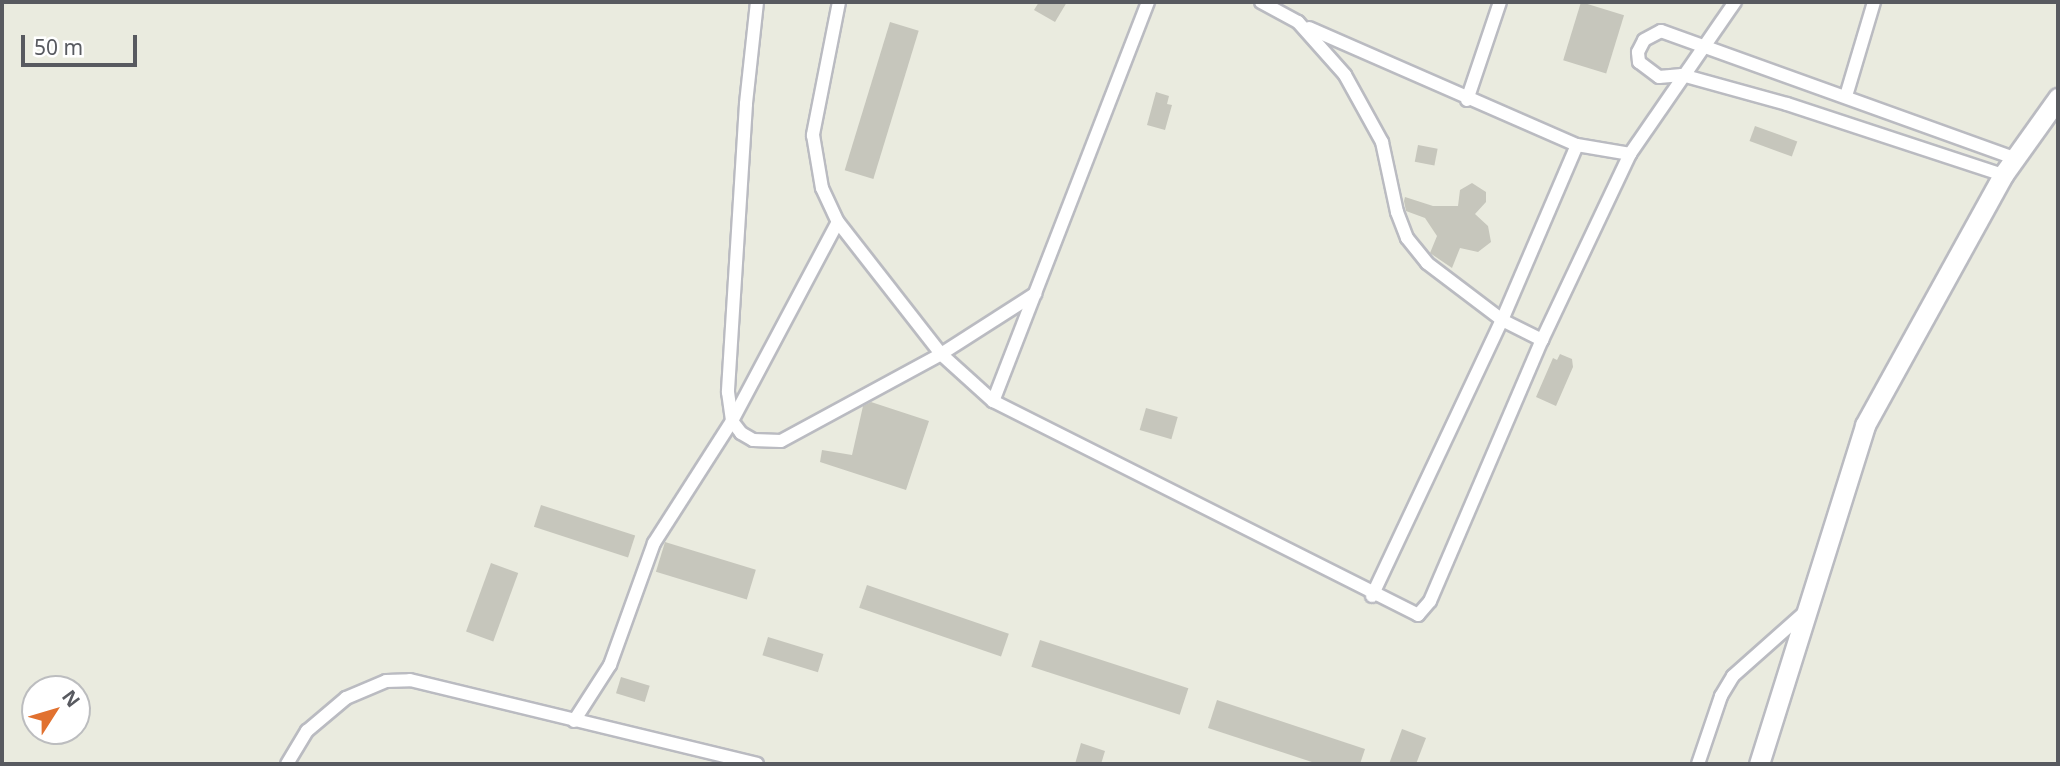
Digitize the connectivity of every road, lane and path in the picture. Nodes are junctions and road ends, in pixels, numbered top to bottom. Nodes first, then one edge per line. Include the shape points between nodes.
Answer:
1 (757, 2) edge
2 (839, 2) edge
3 (1148, 2) edge
4 (1261, 2) edge
5 (1500, 2) edge
6 (1735, 2) edge
7 (1874, 2) edge
8 (1298, 22) junction
9 (1704, 45) junction
10 (1682, 75) junction
11 (1846, 96) junction
12 (2058, 98) edge
13 (1467, 100) junction
14 (1577, 145) junction
15 (1630, 154) junction
16 (2014, 158) junction
17 (2003, 175) junction
18 (838, 222) junction
19 (1036, 294) junction
20 (1502, 320) junction
21 (1542, 340) junction
22 (941, 354) junction
23 (993, 401) junction
24 (732, 421) junction
25 (1372, 596) junction
26 (1805, 611) junction
27 (574, 721) junction
28 (715, 760) edge
29 (287, 764) edge
30 (757, 764) edge
31 (1698, 764) edge
32 (1759, 764) edge

1 - 24 street via 730,351
2 - 18 street via 813,135 822,188
3 - 19 street
4 - 8 street
5 - 13 street
6 - 9 street
7 - 11 street
8 - 13 street
8 - 20 street via 1345,75 1367,109 1382,142 1407,238 1452,286
9 - 10 street
9 - 10 street via 1661,32 1644,40 1639,62 1648,73
9 - 11 street
10 - 15 street
10 - 17 street
11 - 16 street
12 - 16 main road
13 - 14 street
14 - 15 street
14 - 20 street
15 - 21 street
16 - 17 main road
17 - 26 main road via 1865,425
18 - 22 street
18 - 24 street
19 - 22 street
19 - 23 street
20 - 21 street
20 - 25 street
21 - 25 street via 1426,608 1411,614
22 - 23 street
22 - 24 street via 782,441 753,440
23 - 25 street
24 - 27 street via 654,543 610,665
26 - 31 street via 1733,676 1721,696
26 - 32 main road
27 - 28 street
27 - 29 street via 430,684 386,681 362,689 324,715 307,731
28 - 30 street

